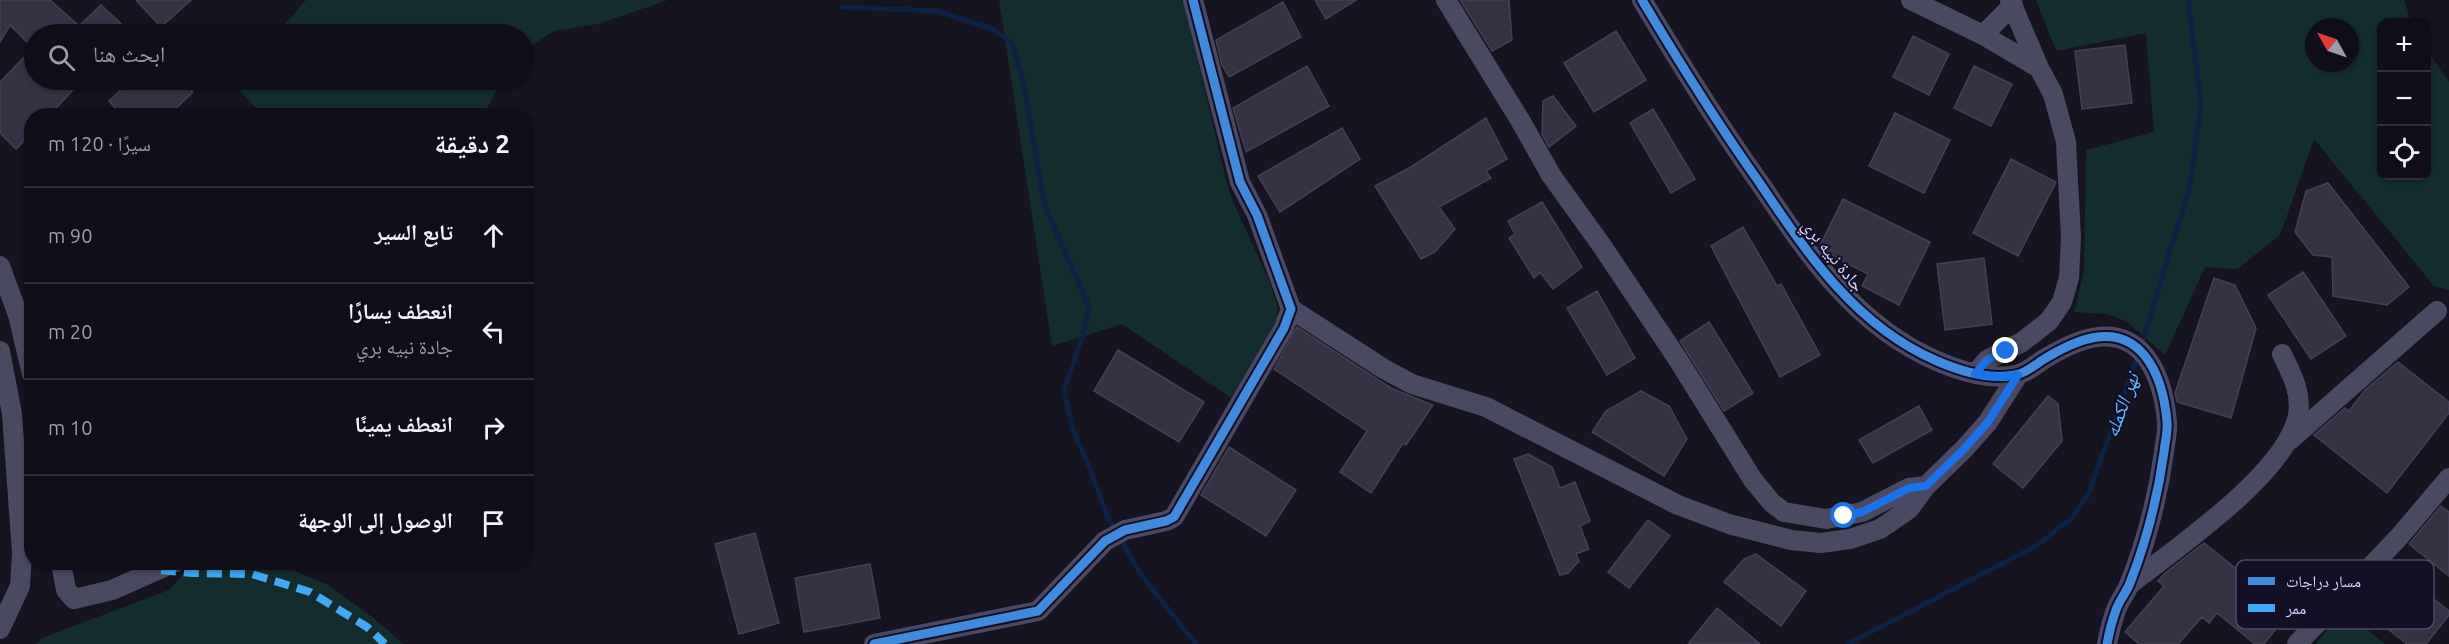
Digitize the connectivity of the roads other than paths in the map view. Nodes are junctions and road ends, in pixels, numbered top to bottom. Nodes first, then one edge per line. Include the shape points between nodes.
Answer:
1 (1193, 0) edge
2 (1446, 0) edge
3 (1642, 0) edge
4 (1911, 0) edge
5 (2011, 3) edge
6 (1983, 35) junction
7 (2039, 68) junction
8 (0, 266) edge
9 (1291, 309) junction
10 (2437, 311) dead end
11 (24, 340) edge
12 (0, 351) edge
13 (2282, 354) dead end
14 (1975, 374) junction
15 (2018, 375) junction
16 (12, 414) junction
17 (0, 438) edge
18 (2288, 442) junction
19 (2449, 478) edge
20 (1926, 486) junction
21 (2377, 560) edge
22 (62, 570) edge
23 (157, 570) edge
24 (2129, 585) junction
25 (0, 629) edge
26 (2311, 629) edge
27 (874, 644) edge
28 (2107, 644) edge
29 (2297, 644) edge

1 - 9 street via 1240,182 1257,215
2 - 20 street via 1551,175 1772,503 1784,512 1826,519 1862,512 1909,488
3 - 14 street, جادة نبيه بري via 1723,131 1824,275 1871,322 1904,345 1937,362
4 - 6 street
5 - 6 street
5 - 7 street
6 - 7 street
7 - 14 street via 2053,94 2066,142 2069,278 2062,302 2049,321 2022,342 1987,360
8 - 11 street
9 - 20 street via 1412,384 1486,407 1678,505 1729,524 1791,540 1821,543 1850,539 1880,529 1909,509
9 - 27 street via 1284,328 1180,510 1167,521 1125,530 1105,541 1038,611
10 - 18 street
12 - 16 street
13 - 18 street via 2298,390 2298,415
14 - 15 street, جادة نبيه بري
15 - 20 street via 1988,422
15 - 24 street via 2049,356 2098,335 2118,337 2134,346 2159,379 2167,424 2162,462
16 - 17 street
16 - 25 street via 22,553 20,586
18 - 24 street via 2260,477 2228,507
19 - 21 street
22 - 23 street via 66,590 74,599 112,590
24 - 28 street via 2116,609
26 - 29 street

